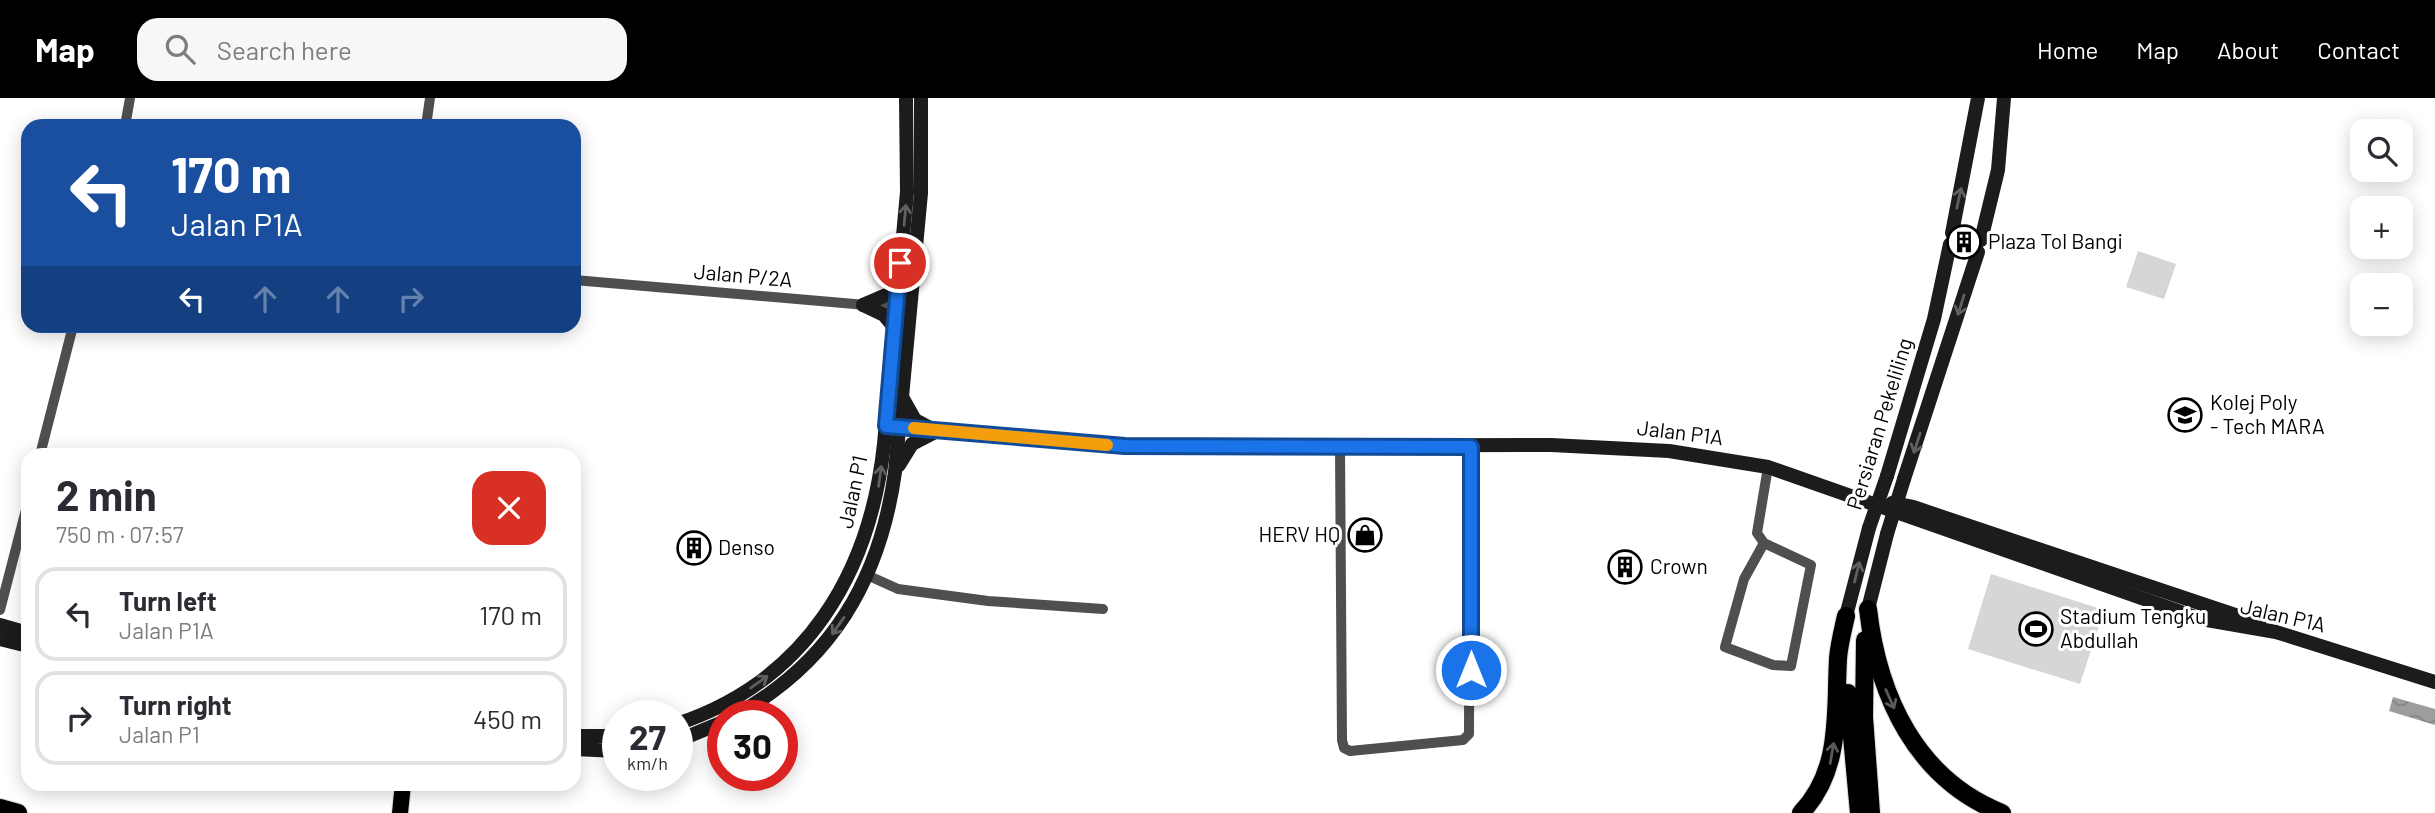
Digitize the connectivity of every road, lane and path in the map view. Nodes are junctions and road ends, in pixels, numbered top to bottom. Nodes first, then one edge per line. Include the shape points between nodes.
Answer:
1 (130, 98) edge
2 (430, 98) edge
3 (906, 98) edge
4 (921, 98) edge
5 (1978, 98) edge
6 (2004, 98) edge
7 (126, 119) edge
8 (427, 119) edge
9 (581, 281) edge
10 (898, 281) junction
11 (863, 305) junction
12 (903, 308) junction
13 (894, 327) junction
14 (72, 333) edge
15 (902, 397) junction
16 (892, 426) junction
17 (938, 430) junction
18 (1340, 447) junction
19 (1471, 447) junction
20 (42, 448) edge
21 (1768, 467) junction
22 (895, 472) junction
23 (21, 529) edge
24 (1764, 543) junction
25 (867, 575) junction
26 (1103, 609) dead end
27 (1868, 609) junction
28 (0, 610) edge
29 (1846, 616) junction
30 (0, 625) edge
31 (21, 631) edge
32 (0, 639) edge
33 (21, 644) edge
34 (2435, 682) edge
35 (761, 700) edge
36 (693, 719) edge
37 (581, 736) edge
38 (602, 736) edge
39 (581, 749) edge
40 (602, 750) edge
41 (402, 791) edge
42 (0, 808) edge
43 (18, 813) edge
44 (400, 813) edge
45 (1801, 813) edge
46 (1859, 813) edge
47 (1871, 813) edge
48 (2002, 813) edge

1 - 7 street
2 - 8 street
10 -> 3 main road, Jalan P1 via 906,192
4 - 12 main road, Jalan P1 via 921,192
29 -> 5 main road, Persiaran Pekeliling, bridge via 1934,320
6 -> 27 main road, Persiaran Pekeliling, bridge via 1996,182 1979,246 1887,534
9 - 11 street, Jalan P/2A
10 - 11 main road via 891,293
10 - 12 main road, Jalan P1
11 - 12 street, Jalan P/2A
11 - 13 main road via 884,315
12 - 13 main road, Jalan P1
12 - 15 main road, Jalan P1
13 - 16 main road, Jalan P1
14 - 20 street
15 - 16 main road, Jalan P1
15 - 17 main road via 915,420
16 - 17 main road, Jalan P1A
16 - 22 main road, Jalan P1
36 -> 16 main road, Jalan P1 via 772,673 808,638 837,600 874,510
17 - 18 main road, Jalan P1A via 1125,446
17 - 22 main road via 908,449
18 - 19 main road, Jalan P1A
18 - 19 street via 1342,740 1350,751 1463,740 1469,734
19 - 21 main road, Jalan P1A via 1610,446
21 - 24 street via 1758,512 1757,533
21 - 34 main road, Jalan P1A via 1860,497 1913,507
22 - 25 main road, Jalan P1 via 890,510
23 - 28 street
24 - 24 street via 1811,565 1791,666 1725,647 1744,579
25 - 26 street via 898,589
25 -> 35 main road, Jalan P1 via 841,623 813,657
27 - 47 highway via 1864,717
27 -> 48 highway via 1882,682 1909,738 1931,766 1959,789
45 -> 29 highway via 1829,768 1838,655
29 - 46 highway via 1849,720
30 - 31 main road
32 - 33 main road
37 - 38 main road
39 - 40 main road
41 - 44 main road
42 - 43 highway

